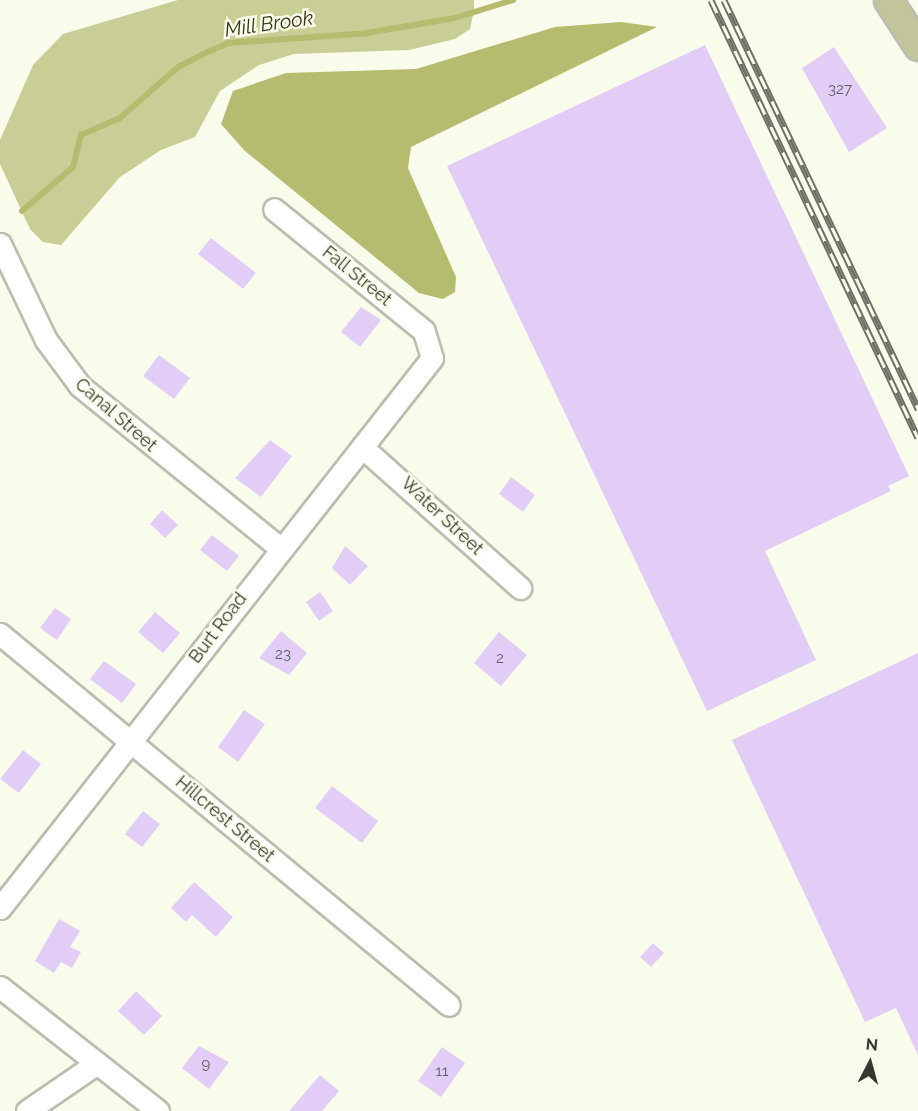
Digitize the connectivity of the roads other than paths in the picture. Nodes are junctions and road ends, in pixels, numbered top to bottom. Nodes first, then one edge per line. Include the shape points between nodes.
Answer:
1 (888, 0) edge
2 (918, 46) edge
3 (274, 209) dead end
4 (0, 244) edge
5 (433, 349) joint
6 (362, 447) junction
7 (280, 548) junction
8 (520, 588) dead end
9 (0, 634) edge
10 (133, 742) junction
11 (0, 908) edge
12 (0, 987) edge
13 (449, 1005) dead end
14 (97, 1063) junction
15 (27, 1111) edge
16 (158, 1111) edge

1 - 2 main road
3 - 5 street, Fall Street via 424,331
4 - 7 street, Canal Street via 46,340 80,386
5 - 6 street, Burt Road via 428,367
6 - 7 street, Burt Road
6 - 8 street, Water Street via 422,495
7 - 10 street, Burt Road
9 - 10 street, Hillcrest Street
10 - 11 street, Burt Road
10 - 13 street, Hillcrest Street
12 - 14 street
14 - 15 street
14 - 16 street

